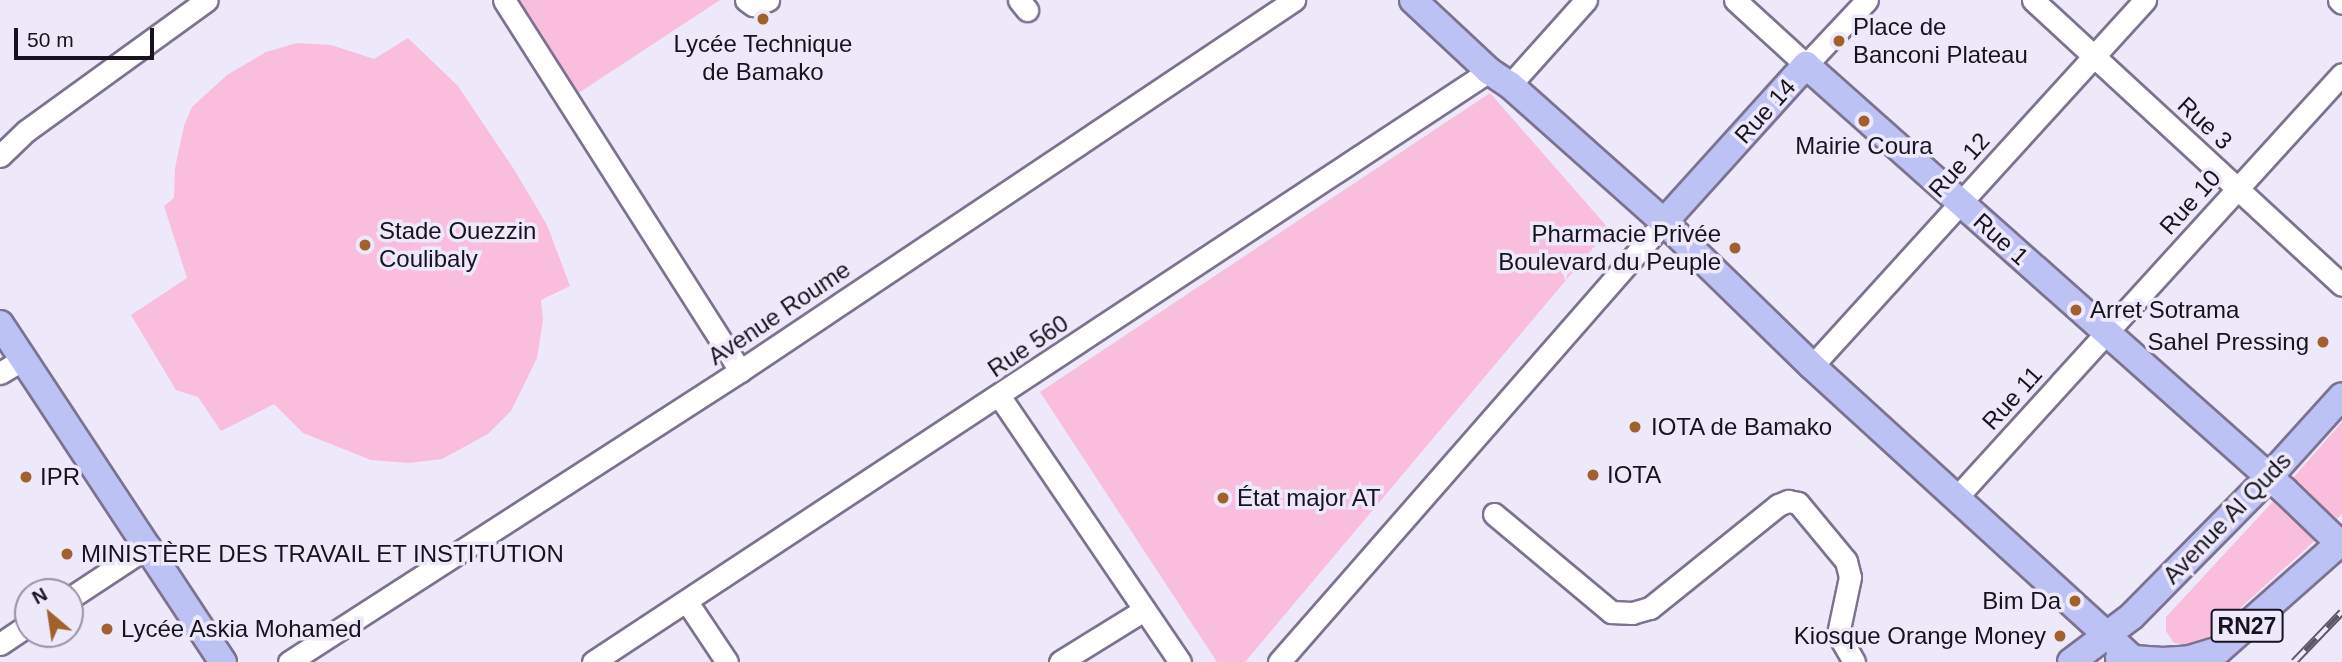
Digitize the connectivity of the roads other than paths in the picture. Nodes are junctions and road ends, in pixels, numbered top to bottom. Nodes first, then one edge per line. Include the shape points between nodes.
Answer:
1 (207, 0) edge
2 (504, 0) edge
3 (747, 0) edge
4 (768, 0) edge
5 (1294, 0) edge
6 (1413, 0) edge
7 (1586, 0) edge
8 (1735, 0) edge
9 (1867, 0) edge
10 (2033, 0) edge
11 (2145, 0) edge
12 (2094, 56) junction
13 (1806, 65) junction
14 (2342, 74) edge
15 (1500, 78) junction
16 (26, 131) junction
17 (0, 138) edge
18 (0, 156) edge
19 (2238, 189) junction
20 (1960, 203) junction
21 (1664, 222) junction
22 (2342, 285) edge
23 (0, 324) edge
24 (2106, 334) junction
25 (23, 359) junction
26 (1812, 366) junction
27 (740, 371) junction
28 (0, 373) edge
29 (2342, 396) edge
30 (1000, 397) junction
31 (2268, 478) junction
32 (1956, 498) junction
33 (1494, 514) dead end
34 (2341, 543) edge
35 (149, 546) junction
36 (84, 589) edge
37 (687, 602) junction
38 (1144, 610) junction
39 (2108, 635) junction
40 (2217, 656) edge
41 (2135, 661) edge
42 (223, 662) edge
43 (289, 662) edge
44 (593, 662) edge
45 (727, 662) edge
46 (1060, 662) edge
47 (1180, 662) edge
48 (1279, 662) edge
49 (1854, 662) edge
50 (2071, 662) edge
51 (2090, 662) edge

1 - 16 street
2 - 27 street
3 - 4 street via 753,5
5 - 27 street, Avenue Roume
6 - 15 main road
7 - 15 street, Rue 560
8 - 13 street, Rue 1
9 - 13 street, Rue 14
10 - 12 street, Rue 3
11 - 12 street, Rue 12
12 - 19 street, Rue 3
12 - 20 street, Rue 12
13 - 20 main road, Rue 1
13 - 21 main road, Rue 14
14 - 19 street, Rue 10
15 - 21 main road
15 - 30 street, Rue 560
16 - 17 street
16 - 18 street
19 - 22 street, Rue 3
19 - 24 street, Rue 10
20 - 24 main road, Rue 1
20 - 26 street, Rue 12
21 - 26 main road
21 - 48 street
23 - 25 main road
24 - 31 main road, Rue 1
24 - 32 street, Rue 11
25 - 28 street
25 - 35 main road
26 - 32 main road
27 - 43 street, Avenue Roume
29 - 31 main road, Avenue Al Quds
30 - 37 street, Rue 560
30 - 38 street
31 - 34 main road, Rue 1
31 - 39 main road, Avenue Al Quds via 2132,617
32 - 39 main road
33 - 49 street via 1611,612 1632,613 1650,608 1778,505 1798,503 1846,561 1850,577 1838,634
34 - 40 main road, RN27
35 - 36 street
35 - 42 main road
37 - 44 street, Rue 560
37 - 45 street
38 - 46 street
38 - 47 street
39 - 41 main road
39 - 50 main road, Avenue Al Quds
40 - 41 main road, RN27
41 - 51 main road via 2111,658

